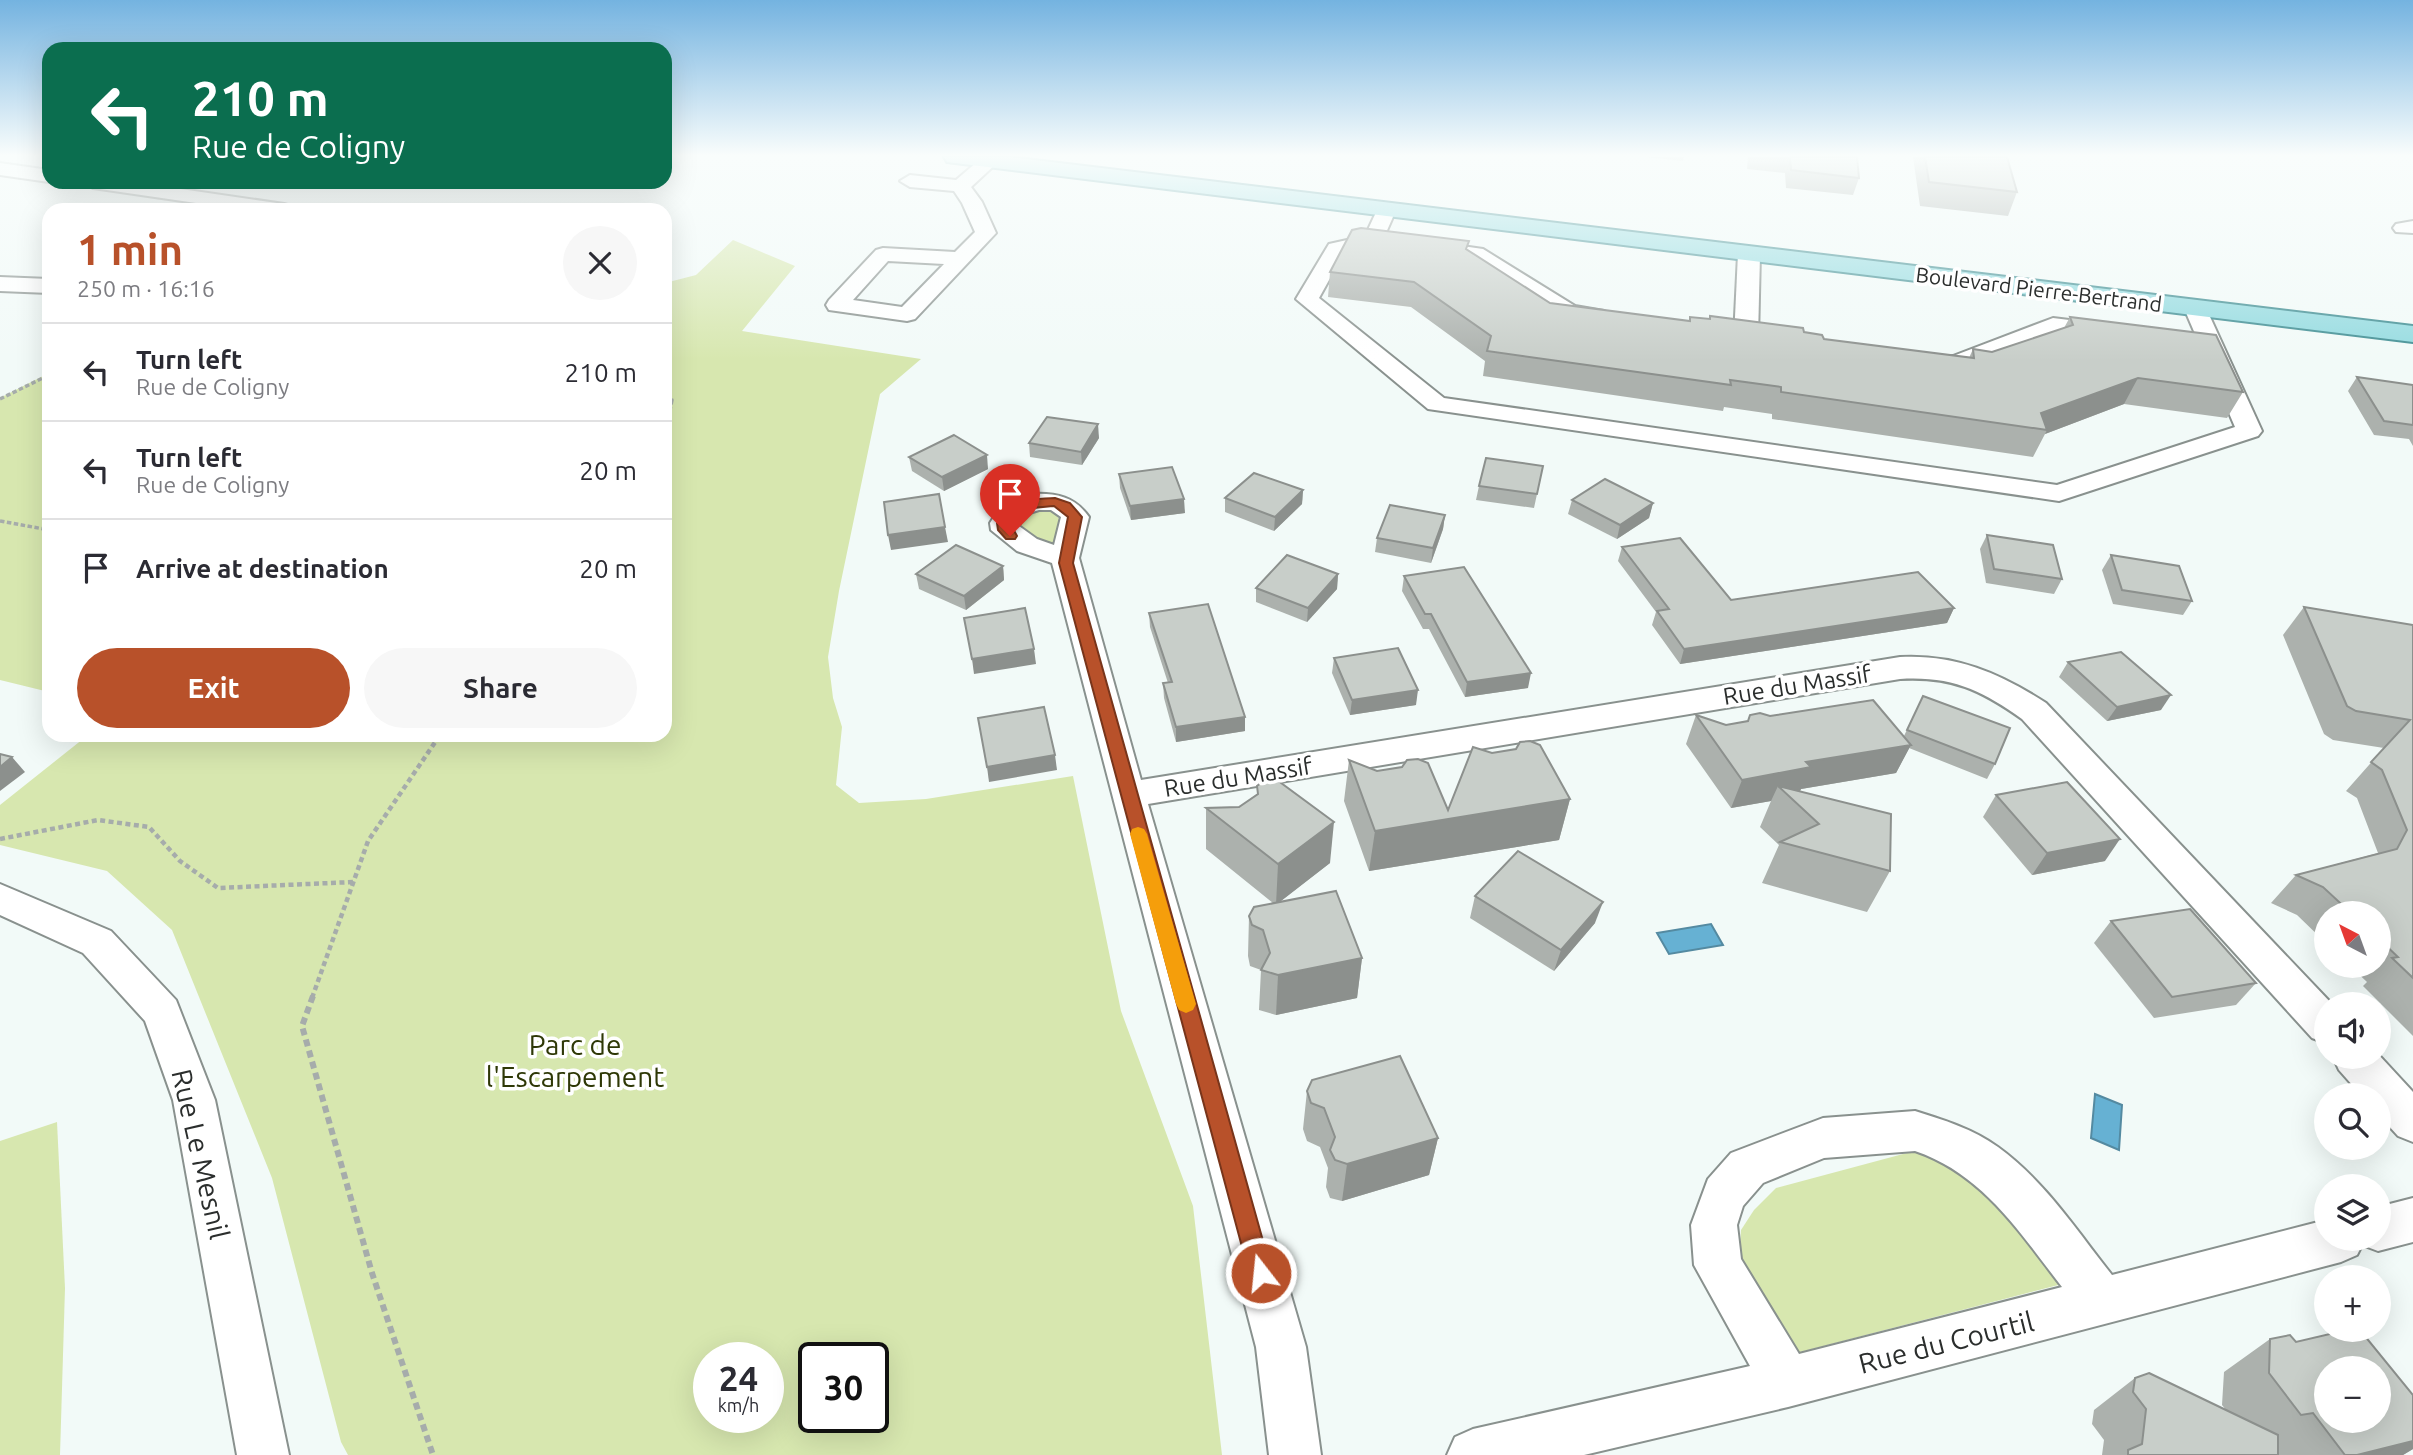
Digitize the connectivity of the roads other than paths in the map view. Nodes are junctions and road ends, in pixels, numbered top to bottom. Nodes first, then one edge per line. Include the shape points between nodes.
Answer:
1 (982, 225) edge
2 (1380, 225) edge
3 (1509, 225) edge
4 (1373, 240) junction
5 (1749, 254) junction
6 (961, 259) junction
7 (0, 284) edge
8 (42, 286) edge
9 (2195, 308) junction
10 (1614, 319) edge
11 (1723, 334) edge
12 (2413, 334) edge
13 (2132, 335) edge
14 (1746, 338) junction
15 (1769, 341) edge
16 (2186, 342) edge
17 (2212, 345) junction
18 (1922, 359) edge
19 (1065, 558) dead end
20 (1128, 795) junction
21 (0, 899) edge
22 (2314, 1014) edge
23 (2365, 1069) edge
24 (2413, 1122) edge
25 (2413, 1220) edge
26 (2391, 1226) edge
27 (2314, 1246) edge
28 (2104, 1302) junction
29 (1788, 1382) junction
30 (263, 1455) edge
31 (1295, 1455) edge
32 (1473, 1455) edge

1 - 6 street via 986,233
2 - 4 street
3 - 5 main road, Boulevard Pierre-Bertrand
4 - 10 street via 1476,253 1569,312
4 - 17 street via 1336,247 1307,299 1437,404 2059,493 2249,431
5 - 9 main road, Boulevard Pierre-Bertrand
5 - 14 street
6 - 6 street via 907,314 837,305 883,254
7 - 8 street
9 - 12 main road, Boulevard Pierre-Bertrand
9 - 17 street
11 - 14 street
13 - 18 street via 2053,325 1956,363
14 - 15 street
16 - 17 street
19 - 20 street
20 - 22 street, Rue du Massif via 1900,668 1937,666 2001,689 2034,711
20 - 31 street via 1281,1347
21 - 30 street, Rue Le Mesnil via 97,942 162,1012 194,1100
23 - 24 street
25 - 26 street
27 - 28 street, Rue du Courtil
28 - 29 street, Rue du Courtil
28 - 29 street via 2014,1189 1982,1161 1949,1142 1915,1131 1823,1138 1747,1168 1724,1194 1714,1225 1718,1265
29 - 32 street, Rue du Courtil

